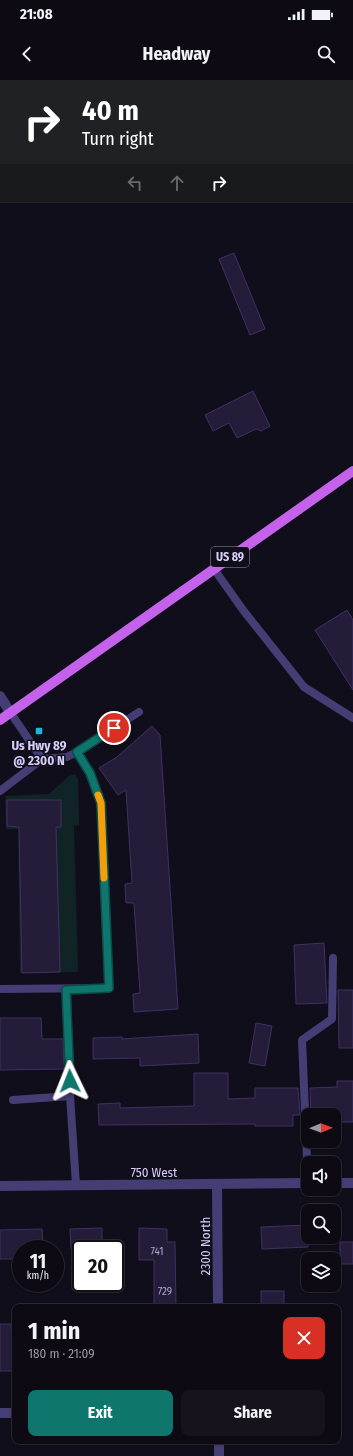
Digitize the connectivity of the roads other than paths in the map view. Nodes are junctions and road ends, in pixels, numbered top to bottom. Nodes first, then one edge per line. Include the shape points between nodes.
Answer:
1 (353, 471) edge
2 (214, 568) junction
3 (0, 696) edge
4 (10, 712) junction
5 (139, 712) dead end
6 (353, 718) edge
7 (0, 720) edge
8 (77, 752) junction
9 (42, 759) junction
10 (0, 791) edge
11 (333, 958) dead end
12 (0, 989) edge
13 (66, 990) junction
14 (70, 1096) junction
15 (13, 1100) dead end
16 (307, 1156) edge
17 (301, 1183) edge
18 (341, 1183) edge
19 (353, 1183) edge
20 (76, 1185) junction
21 (217, 1185) junction
22 (0, 1186) edge
23 (218, 1304) edge
24 (0, 1413) edge
25 (12, 1413) edge
26 (219, 1444) edge
27 (219, 1456) edge

1 - 2 main road, US 89
2 - 4 main road, US 89
2 - 6 lane via 243,610 304,687
3 - 4 street
4 - 7 main road, US 89
4 - 9 lane
5 - 8 lane
8 - 9 lane via 67,757
8 - 13 lane via 90,773 101,803 109,988
9 - 10 lane
11 - 16 lane via 332,1019 302,1040
12 - 13 lane
13 - 14 lane
14 - 15 lane
14 - 20 lane
17 - 21 street, 750 West
18 - 19 street
20 - 21 street, 750 West
20 - 22 street, 750 West
21 - 23 street, 2300 North
24 - 25 street
26 - 27 street

